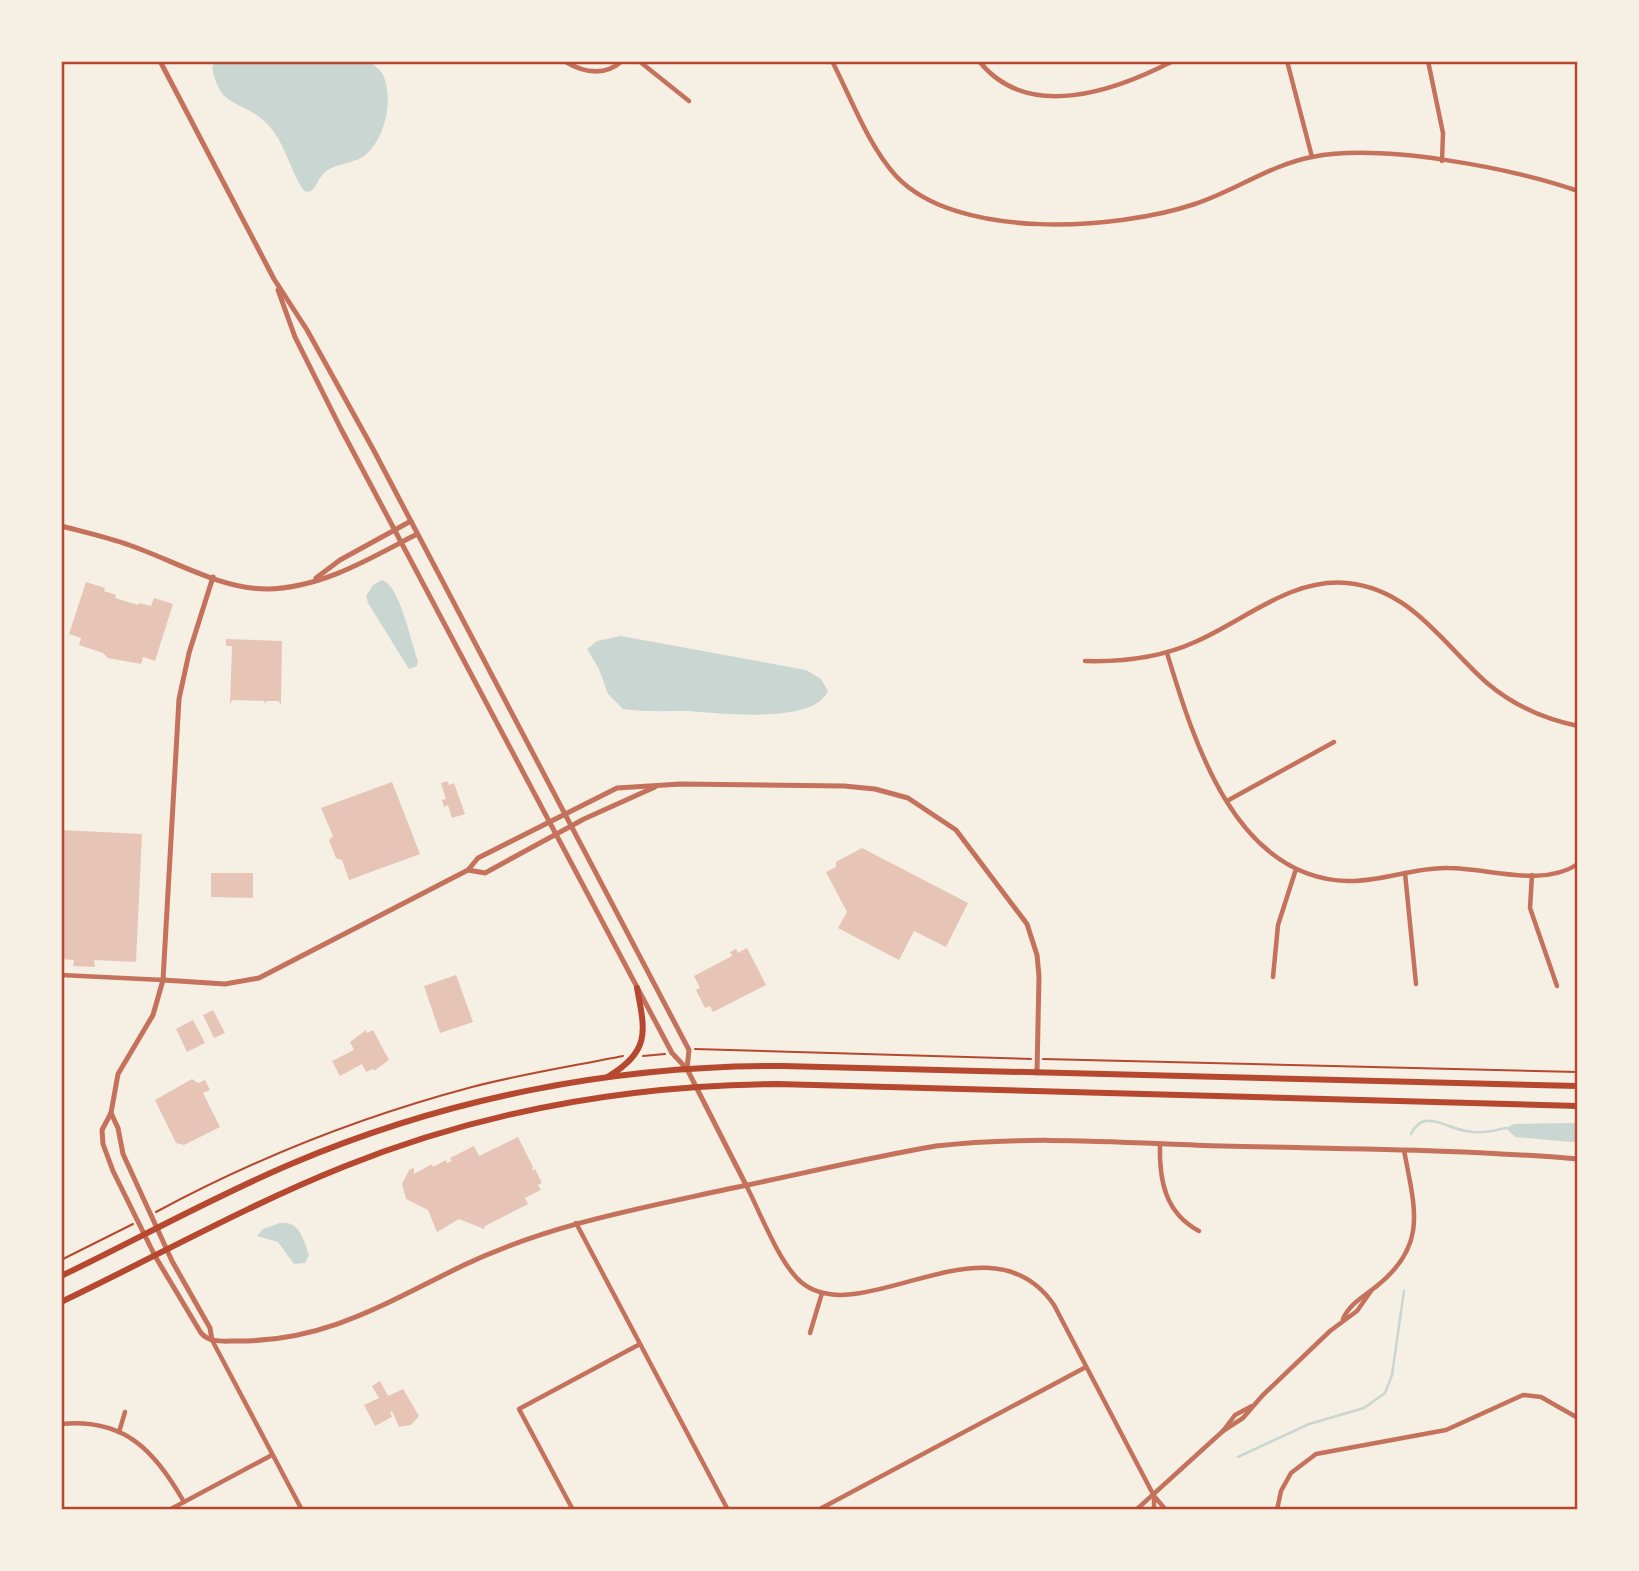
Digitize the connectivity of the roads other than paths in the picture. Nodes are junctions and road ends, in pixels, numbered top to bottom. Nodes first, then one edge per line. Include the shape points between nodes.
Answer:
1 (160, 61) edge
2 (564, 61) edge
3 (622, 61) edge
4 (639, 61) edge
5 (832, 61) edge
6 (979, 61) edge
7 (1173, 61) edge
8 (1287, 61) edge
9 (1427, 61) edge
10 (688, 101) dead end
11 (1312, 157) junction
12 (1442, 161) junction
13 (1578, 191) edge
14 (275, 279) junction
15 (411, 521) junction
16 (61, 526) edge
17 (394, 530) junction
18 (417, 534) junction
19 (401, 542) junction
20 (213, 577) junction
21 (314, 580) junction
22 (1167, 653) junction
23 (1085, 661) dead end
24 (1578, 726) edge
25 (1334, 742) dead end
26 (658, 786) junction
27 (1227, 801) junction
28 (564, 812) junction
29 (547, 820) junction
30 (571, 826) junction
31 (555, 835) junction
32 (1578, 864) edge
33 (1296, 869) junction
34 (468, 870) junction
35 (1405, 873) junction
36 (1532, 875) junction
37 (61, 975) edge
38 (1273, 977) dead end
39 (163, 980) junction
40 (1416, 984) dead end
41 (1556, 986) dead end
42 (637, 988) junction
43 (687, 1069) junction
44 (1037, 1073) junction
45 (607, 1077) junction
46 (696, 1086) junction
47 (1578, 1086) edge
48 (1578, 1105) edge
49 (111, 1113) junction
50 (1160, 1144) junction
51 (1404, 1150) junction
52 (1578, 1159) edge
53 (746, 1185) junction
54 (576, 1222) junction
55 (158, 1228) junction
56 (1199, 1231) dead end
57 (144, 1235) junction
58 (167, 1250) junction
59 (155, 1256) junction
60 (61, 1276) edge
61 (822, 1293) junction
62 (61, 1302) edge
63 (810, 1333) dead end
64 (212, 1340) junction
65 (640, 1344) junction
66 (1086, 1367) junction
67 (125, 1412) dead end
68 (1578, 1418) edge
69 (61, 1424) edge
70 (119, 1432) junction
71 (272, 1455) junction
72 (1154, 1496) junction
73 (184, 1502) junction
74 (169, 1510) edge
75 (302, 1510) edge
76 (573, 1510) edge
77 (728, 1510) edge
78 (818, 1510) edge
79 (1136, 1510) edge
80 (1154, 1510) edge
81 (1167, 1510) edge
82 (1277, 1510) edge

1 - 14 street
2 - 3 street via 579,70 598,72
4 - 10 street
5 - 11 street via 896,176 912,191 951,211 1037,225 1131,220 1192,205
6 - 7 street via 1002,81 1024,90 1071,96 1098,93
8 - 11 street
9 - 12 street via 1443,133
11 - 12 street via 1362,154
12 - 13 street via 1493,167
14 - 15 street
14 - 17 street via 295,337
15 - 17 street
15 - 18 street
16 - 20 street via 128,544
17 - 19 street
17 - 21 street
18 - 19 street
18 - 28 street
19 - 21 street via 346,571
19 - 29 street
20 - 21 street via 259,588
20 - 39 street via 186,666 177,719
22 - 23 street via 1124,661
22 - 24 street via 1304,588 1332,583 1361,586 1388,594 1414,610 1489,685 1519,706
22 - 27 street via 1196,738
25 - 27 street
26 - 28 street via 617,788
26 - 30 street
26 - 44 street via 875,789 908,798 945,820 1010,898 1033,940 1039,976
27 - 33 street via 1249,835
28 - 29 street
28 - 30 street
29 - 31 street
29 - 34 street via 478,858
30 - 31 street
30 - 43 street via 689,1050
31 - 34 street via 485,873
31 - 42 street
32 - 36 street via 1558,874
33 - 35 street via 1347,881
33 - 38 street via 1278,925
34 - 39 street via 259,978 225,984
35 - 36 street via 1452,868
35 - 40 street
36 - 41 street via 1530,908
37 - 39 street
39 - 49 street via 153,1015 118,1074
42 - 43 street via 672,1053
42 - 45 main road via 644,1036 628,1063
43 - 44 main road via 783,1066
43 - 45 main road
43 - 46 street
44 - 47 main road
45 - 55 main road via 506,1095 388,1127 274,1171
46 - 48 main road
46 - 53 street
46 - 58 main road via 557,1104 429,1136 306,1182
49 - 55 street via 123,1154
49 - 57 street via 102,1130 105,1151
50 - 51 street
50 - 53 street via 963,1143
50 - 56 street via 1166,1195 1181,1220
51 - 52 street
51 - 72 street via 1415,1210 1413,1239 1401,1263
53 - 54 street
53 - 61 street via 791,1270 803,1284
54 - 64 street via 510,1244 338,1326 282,1339
54 - 65 street
55 - 57 main road
55 - 58 street
57 - 59 street
57 - 60 main road
58 - 59 main road
58 - 64 street via 210,1328
59 - 62 main road
59 - 64 street via 203,1335
61 - 63 street
61 - 66 street via 853,1293 974,1268 1006,1270 1026,1278 1047,1296
64 - 71 street
65 - 76 street via 519,1409
65 - 77 street
66 - 72 street
66 - 78 street
67 - 70 street
68 - 82 street via 1541,1397 1523,1395 1446,1430 1317,1454 1291,1473
69 - 70 street via 85,1423
70 - 73 street via 156,1457
71 - 73 street
71 - 75 street
72 - 79 street
72 - 80 street
72 - 81 street
73 - 74 street

